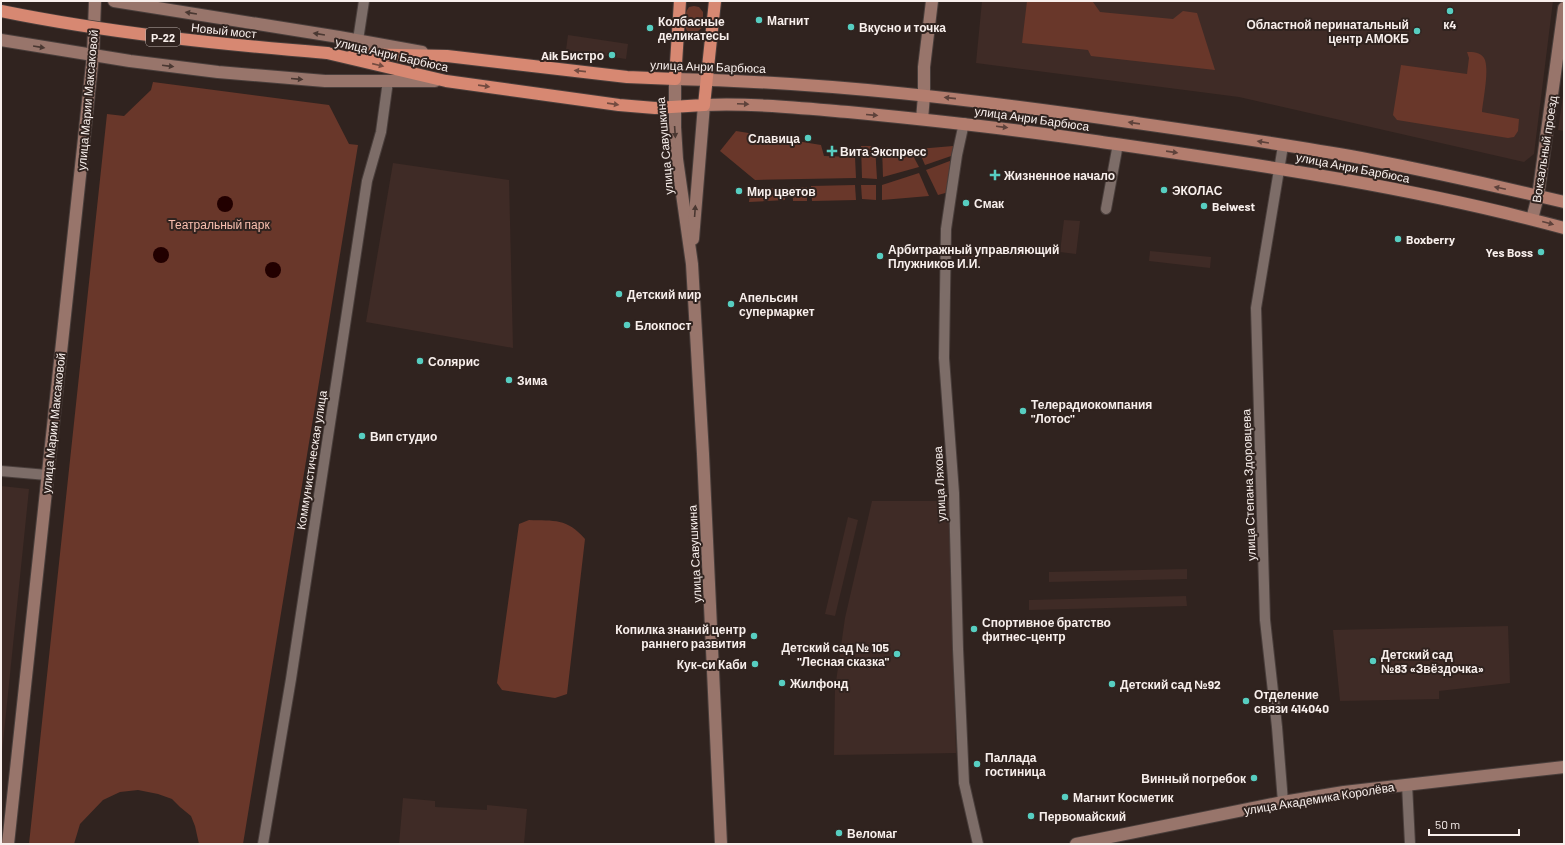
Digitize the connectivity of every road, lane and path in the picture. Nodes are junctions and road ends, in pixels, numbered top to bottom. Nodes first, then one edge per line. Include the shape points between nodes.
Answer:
1 (95, 1) edge
2 (114, 1) edge
3 (364, 1) edge
4 (680, 1) edge
5 (715, 1) edge
6 (932, 1) edge
7 (1564, 8) edge
8 (1, 11) edge
9 (1, 40) edge
10 (358, 40) junction
11 (327, 53) junction
12 (93, 55) junction
13 (447, 56) junction
14 (675, 79) junction
15 (706, 79) junction
16 (388, 81) junction
17 (446, 81) junction
18 (924, 96) junction
19 (704, 105) junction
20 (674, 107) junction
21 (922, 119) junction
22 (964, 123) junction
23 (1118, 144) junction
24 (1283, 146) junction
25 (1279, 168) junction
26 (1538, 196) junction
27 (1564, 202) edge
28 (1106, 209) dead end
29 (1532, 219) junction
30 (1564, 228) edge
31 (692, 264) junction
32 (1, 471) edge
33 (47, 476) junction
34 (1564, 767) edge
35 (1407, 784) junction
36 (1283, 802) junction
37 (8, 844) edge
38 (263, 844) edge
39 (721, 844) edge
40 (978, 844) edge
41 (1076, 844) edge
42 (1410, 844) edge

1 - 12 main road, улица Марии Максаковой
10 -> 2 main road
3 - 10 street
4 - 14 highway, улица Савушкина
5 - 15 highway, улица Савушкина
6 - 18 main road via 924,67
7 - 26 main road, Вокзальный проезд
8 - 11 highway, Новый мост / Р-22, bridge via 123,33
9 -> 12 main road
10 - 13 main road
11 - 13 highway, улица Анри Барбюса
11 -> 17 highway, улица Анри Барбюса
12 -> 16 main road via 225,72 325,81
12 - 33 main road, улица Марии Максаковой
14 -> 13 highway, улица Анри Барбюса via 627,77
14 - 15 main road, улица Анри Барбюса
14 - 20 main road, улица Савушкина
15 - 18 main road, улица Анри Барбюса
15 - 19 highway, улица Савушкина
16 - 17 main road
16 - 38 street, Коммунистическая улица via 381,132 367,181 291,680
17 -> 20 highway, улица Анри Барбюса via 630,107
18 - 21 main road
24 -> 18 main road, улица Анри Барбюса via 1010,105
19 - 20 highway, улица Анри Барбюса
19 -> 21 main road, улица Анри Барбюса via 749,104
31 -> 19 main road, улица Савушкина
20 -> 31 main road, улица Савушкина via 677,159
21 - 22 main road, улица Анри Барбюса
22 -> 23 main road, улица Анри Барбюса
22 - 40 street, улица Ляхова via 946,229 944,358 954,494 964,783
23 -> 25 main road, улица Анри Барбюса
23 - 28 street
24 - 25 street, улица Степана Здоровцева
26 -> 24 main road, улица Анри Барбюса via 1362,158
25 - 29 main road, улица Анри Барбюса via 1358,181
25 - 36 street, улица Степана Здоровцева via 1256,308 1266,620
26 - 27 main road, улица Анри Барбюса
26 - 29 main road, Вокзальный проезд
29 -> 30 main road, улица Анри Барбюса
31 - 39 main road, улица Савушкина
32 - 33 street
33 - 37 main road, улица Марии Максаковой
34 - 35 main road, улица Академика Королёва
35 - 36 main road, улица Академика Королёва
35 - 42 street
36 - 41 main road, улица Академика Королёва

